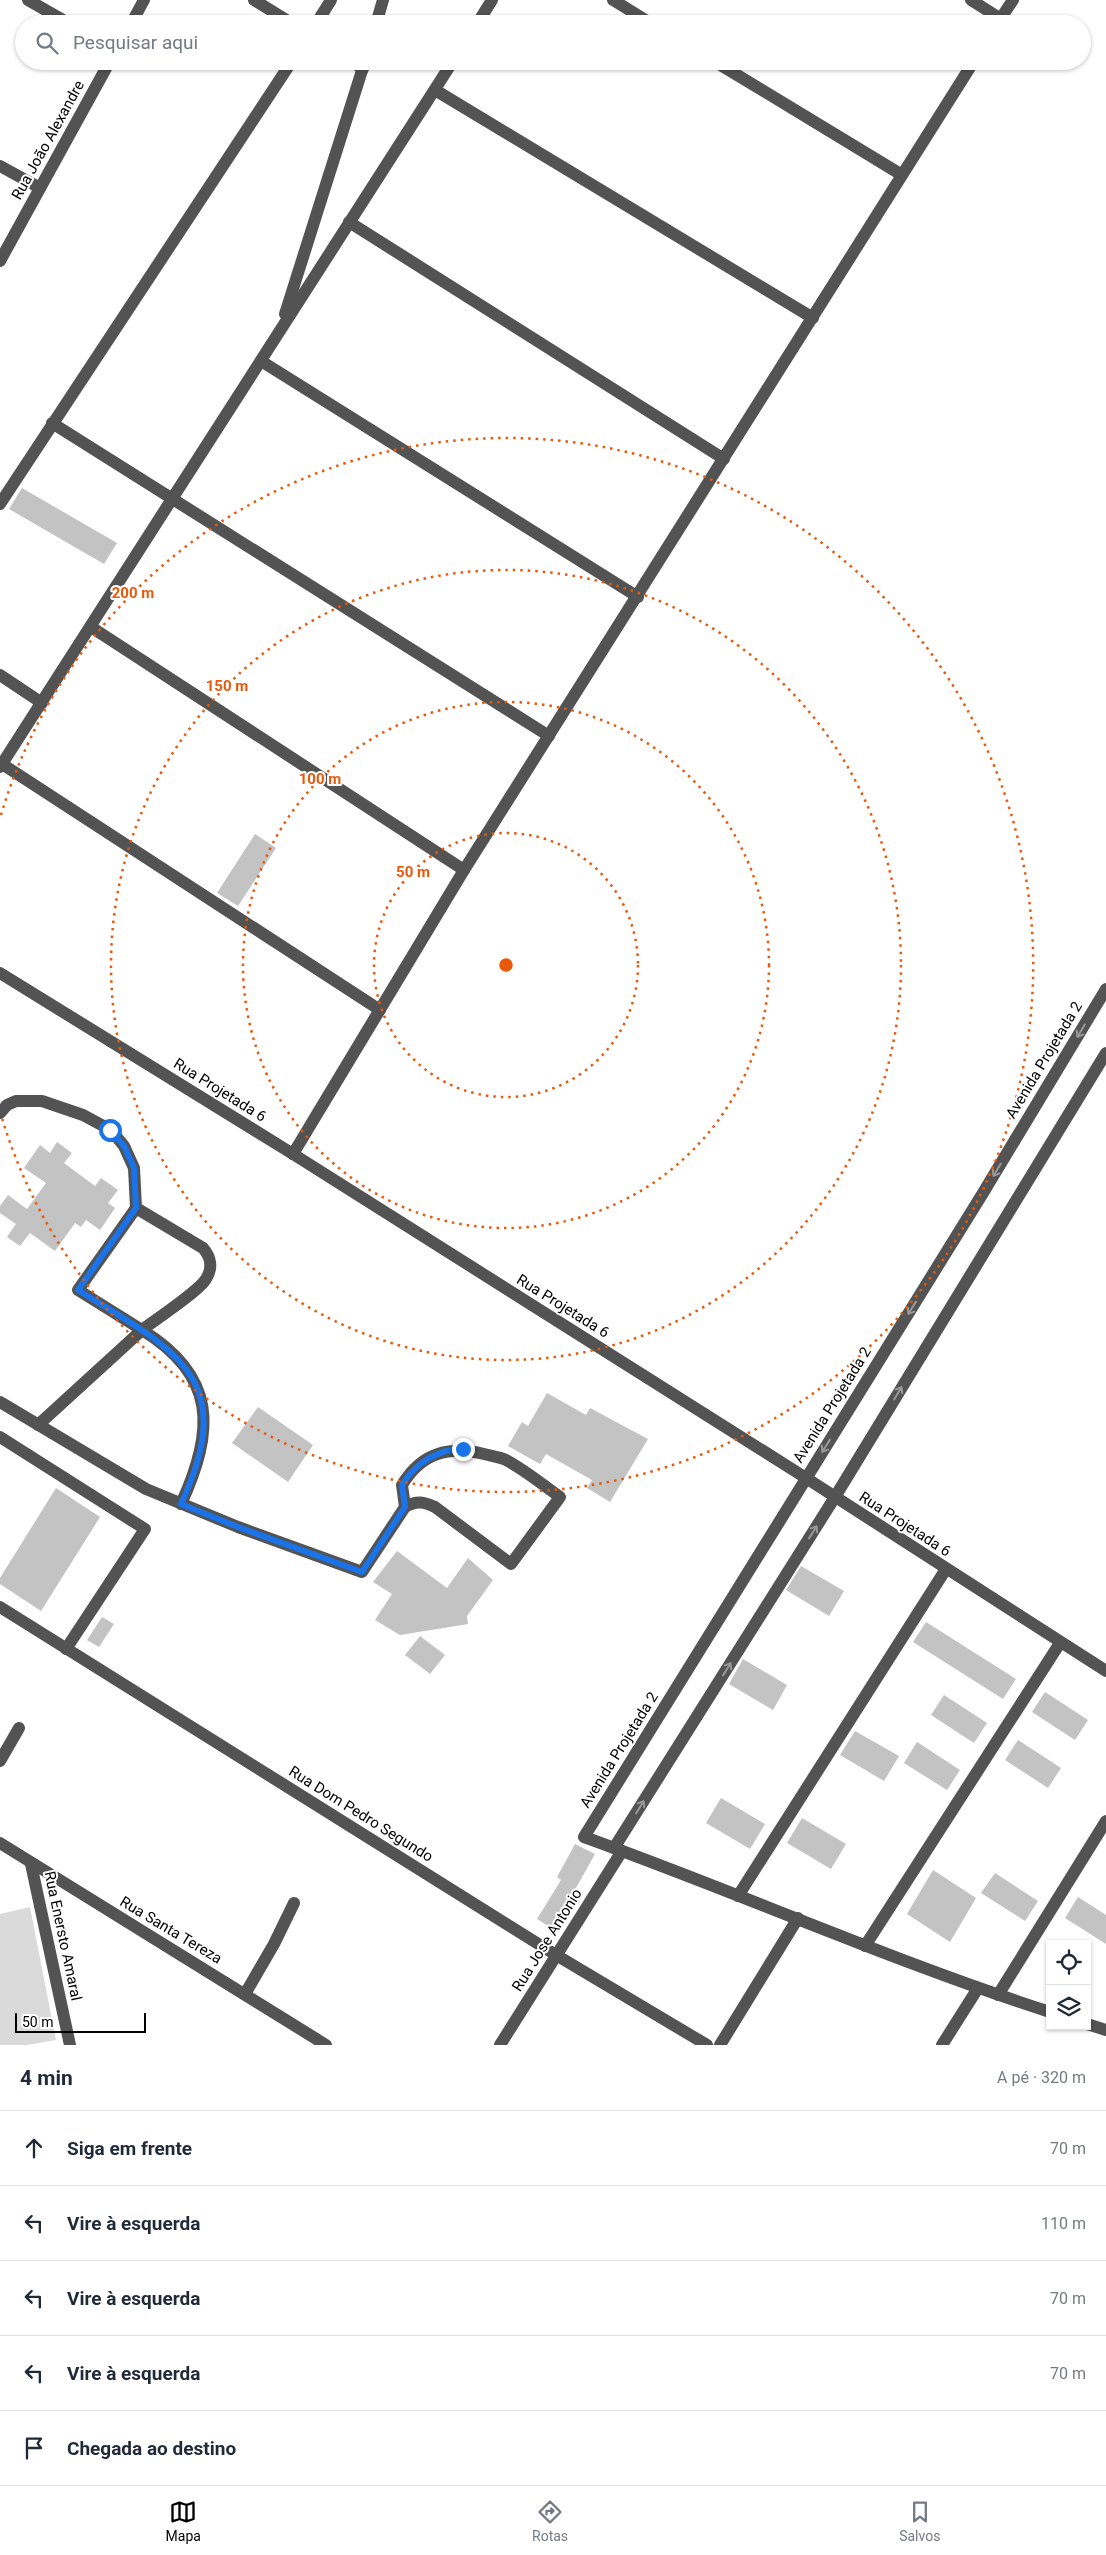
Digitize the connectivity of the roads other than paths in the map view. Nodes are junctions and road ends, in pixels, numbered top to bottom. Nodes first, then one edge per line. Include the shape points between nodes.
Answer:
1 (28, 0) edge
2 (144, 0) edge
3 (254, 0) edge
4 (331, 0) edge
5 (383, 0) edge
6 (492, 0) edge
7 (613, 0) edge
8 (972, 0) edge
9 (1012, 0) edge
10 (54, 15) edge
11 (136, 15) edge
12 (278, 15) edge
13 (322, 15) edge
14 (379, 15) edge
15 (483, 15) edge
16 (637, 15) edge
17 (991, 15) edge
18 (1003, 15) edge
19 (105, 70) edge
20 (286, 70) edge
21 (362, 70) edge
22 (447, 70) edge
23 (729, 70) edge
24 (968, 70) edge
25 (435, 90) junction
26 (0, 166) edge
27 (902, 175) junction
28 (40, 188) junction
29 (348, 222) junction
30 (0, 261) edge
31 (813, 318) junction
32 (280, 331) junction
33 (261, 360) junction
34 (52, 424) junction
35 (724, 459) junction
36 (172, 500) junction
37 (0, 504) edge
38 (638, 597) junction
39 (90, 627) junction
40 (0, 675) edge
41 (42, 703) junction
42 (549, 736) junction
43 (1, 765) edge
44 (464, 870) junction
45 (0, 973) edge
46 (1106, 989) edge
47 (380, 1010) junction
48 (1106, 1053) edge
49 (0, 1113) edge
50 (294, 1154) junction
51 (136, 1208) junction
52 (142, 1330) junction
53 (0, 1402) edge
54 (38, 1425) junction
55 (0, 1437) edge
56 (806, 1478) junction
57 (835, 1497) junction
58 (181, 1504) junction
59 (405, 1507) junction
60 (946, 1570) junction
61 (0, 1607) edge
62 (1060, 1643) junction
63 (66, 1649) junction
64 (1106, 1671) edge
65 (19, 1728) dead end
66 (1, 1758) edge
67 (1106, 1821) edge
68 (0, 1843) edge
69 (618, 1850) junction
70 (31, 1864) junction
71 (738, 1896) junction
72 (294, 1903) dead end
73 (798, 1918) junction
74 (865, 1946) junction
75 (556, 1955) junction
76 (978, 1988) junction
77 (245, 1994) junction
78 (998, 1995) junction
79 (1046, 2011) edge
80 (1091, 2025) edge
81 (1106, 2030) edge
82 (70, 2045) edge
83 (326, 2045) edge
84 (500, 2045) edge
85 (707, 2045) edge
86 (720, 2045) edge
87 (942, 2045) edge

1 - 10 street
2 - 11 street
3 - 12 street
4 - 13 street
5 - 14 street
6 - 15 street
7 - 16 street
8 - 17 street
9 - 18 street
19 - 28 street, Rua João Alexandre
20 - 34 street
21 - 32 street
22 - 25 street
23 - 27 street
24 - 27 street
25 - 29 street
25 - 31 street
26 - 28 street
27 - 31 street
28 - 30 street, Rua João Alexandre
29 - 32 street
29 - 35 street
31 - 35 street
32 - 33 street
33 - 36 street
33 - 38 street
34 - 36 street
34 - 37 street
35 - 38 street
36 - 39 street
36 - 42 street
38 - 42 street
39 - 41 street
39 - 44 street
40 - 41 street
41 - 43 street
42 - 44 street
43 - 47 street
44 - 47 street
45 - 50 street, Rua Projetada 6
46 -> 56 street, Avenida Projetada 2
47 - 50 street
57 -> 48 street
49 - 51 street via 7,1104 16,1101 42,1101 83,1115 110,1130 124,1146 134,1168
50 - 56 street, Rua Projetada 6
51 - 52 street via 78,1290
51 - 52 street via 203,1248 209,1255 210,1264 204,1282
52 - 54 street
52 - 58 street via 180,1361 199,1389 205,1414 196,1471
53 - 54 street
54 - 58 street via 146,1489
55 - 63 street via 145,1529
56 - 57 street, Rua Projetada 6
56 - 69 street, Avenida Projetada 2 via 584,1838
57 - 60 street, Rua Projetada 6
69 -> 57 street
58 - 59 street via 362,1572
59 - 59 street via 422,1502 435,1507 511,1564 560,1497 506,1460 454,1449 436,1453 410,1474 402,1485
60 - 62 street, Rua Projetada 6
60 - 71 street
61 - 63 street, Rua Dom Pedro Segundo
62 - 64 street, Rua Projetada 6
62 - 74 street
63 - 75 street, Rua Dom Pedro Segundo
65 - 66 street
67 - 78 street
68 - 70 street, Rua Santa Tereza
69 - 71 street
69 - 75 street, Rua Jose Antonio
70 - 77 street, Rua Santa Tereza
70 - 82 street, Rua Enersto Amaral
71 - 73 street
72 - 77 street
73 - 74 street
73 - 86 street
74 - 76 street
75 - 84 street, Rua Jose Antonio
75 - 85 street, Rua Dom Pedro Segundo
76 - 78 street
76 - 87 street
77 - 83 street, Rua Santa Tereza
78 - 79 street
80 - 81 street

